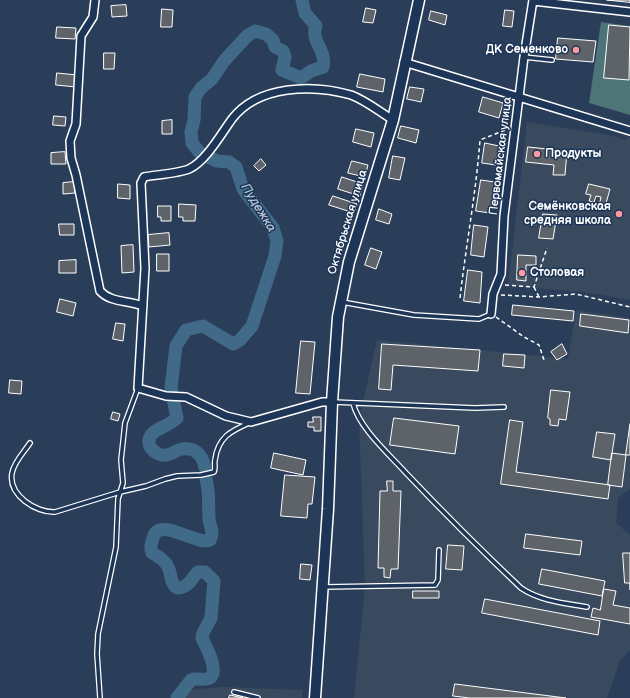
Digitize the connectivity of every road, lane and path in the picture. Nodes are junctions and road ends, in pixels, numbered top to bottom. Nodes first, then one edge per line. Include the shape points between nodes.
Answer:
1 (96, 0) edge
2 (418, 0) edge
3 (533, 1) edge
4 (566, 2) edge
5 (630, 12) edge
6 (524, 57) junction
7 (552, 60) dead end
8 (404, 62) junction
9 (519, 97) junction
10 (393, 120) junction
11 (515, 126) junction
12 (630, 130) edge
13 (547, 248) dead end
14 (497, 284) junction
15 (534, 287) junction
16 (493, 294) junction
17 (460, 298) dead end
18 (539, 298) junction
19 (340, 301) junction
20 (143, 306) junction
21 (630, 306) edge
22 (491, 314) junction
23 (544, 360) dead end
24 (138, 388) junction
25 (332, 402) junction
26 (353, 403) junction
27 (504, 407) dead end
28 (251, 422) junction
29 (30, 443) dead end
30 (120, 492) junction
31 (439, 550) dead end
32 (323, 587) junction
33 (587, 607) dead end
34 (234, 692) dead end
35 (100, 698) edge
36 (258, 698) edge
37 (315, 698) edge

1 - 20 street via 93,17 81,36 76,124 70,141 71,158 100,291 117,301
2 - 8 street, Октябрьская улица
3 - 4 street
3 - 6 street, Первомайская улица
4 - 5 street
6 - 7 lane
6 - 9 street, Первомайская улица
8 - 9 street
8 - 10 street, Октябрьская улица
9 - 11 street, Первомайская улица
9 - 12 street
10 - 19 street, Октябрьская улица via 349,262
10 - 20 street via 352,96 326,90 281,90 244,108 233,118 216,144 189,169 144,177 140,183 145,268
11 - 14 street, Первомайская улица via 504,216 501,274
11 - 17 path via 480,140
13 - 15 path
14 - 15 path
14 - 16 street, Первомайская улица
15 - 18 path
16 - 18 path
16 - 22 street, Первомайская улица
18 - 21 path via 576,294
19 - 22 lane via 414,315 479,319
19 - 25 street, Октябрьская улица
20 - 24 street
22 - 23 path via 539,345
24 - 28 street via 166,396 179,396 226,416
24 - 30 lane via 125,423 121,460 123,483
25 - 26 lane
25 - 28 street via 322,402
25 - 32 street, Октябрьская улица
26 - 27 lane
26 - 33 lane via 356,413 381,446 458,528 521,588 541,598
28 - 30 lane via 228,433 215,458 215,470 210,474 177,476
29 - 30 lane via 12,473 13,487 27,503 45,513
30 - 35 lane via 114,562 98,634
31 - 32 lane via 438,580 435,585
32 - 37 street, Октябрьская улица
34 - 36 lane

